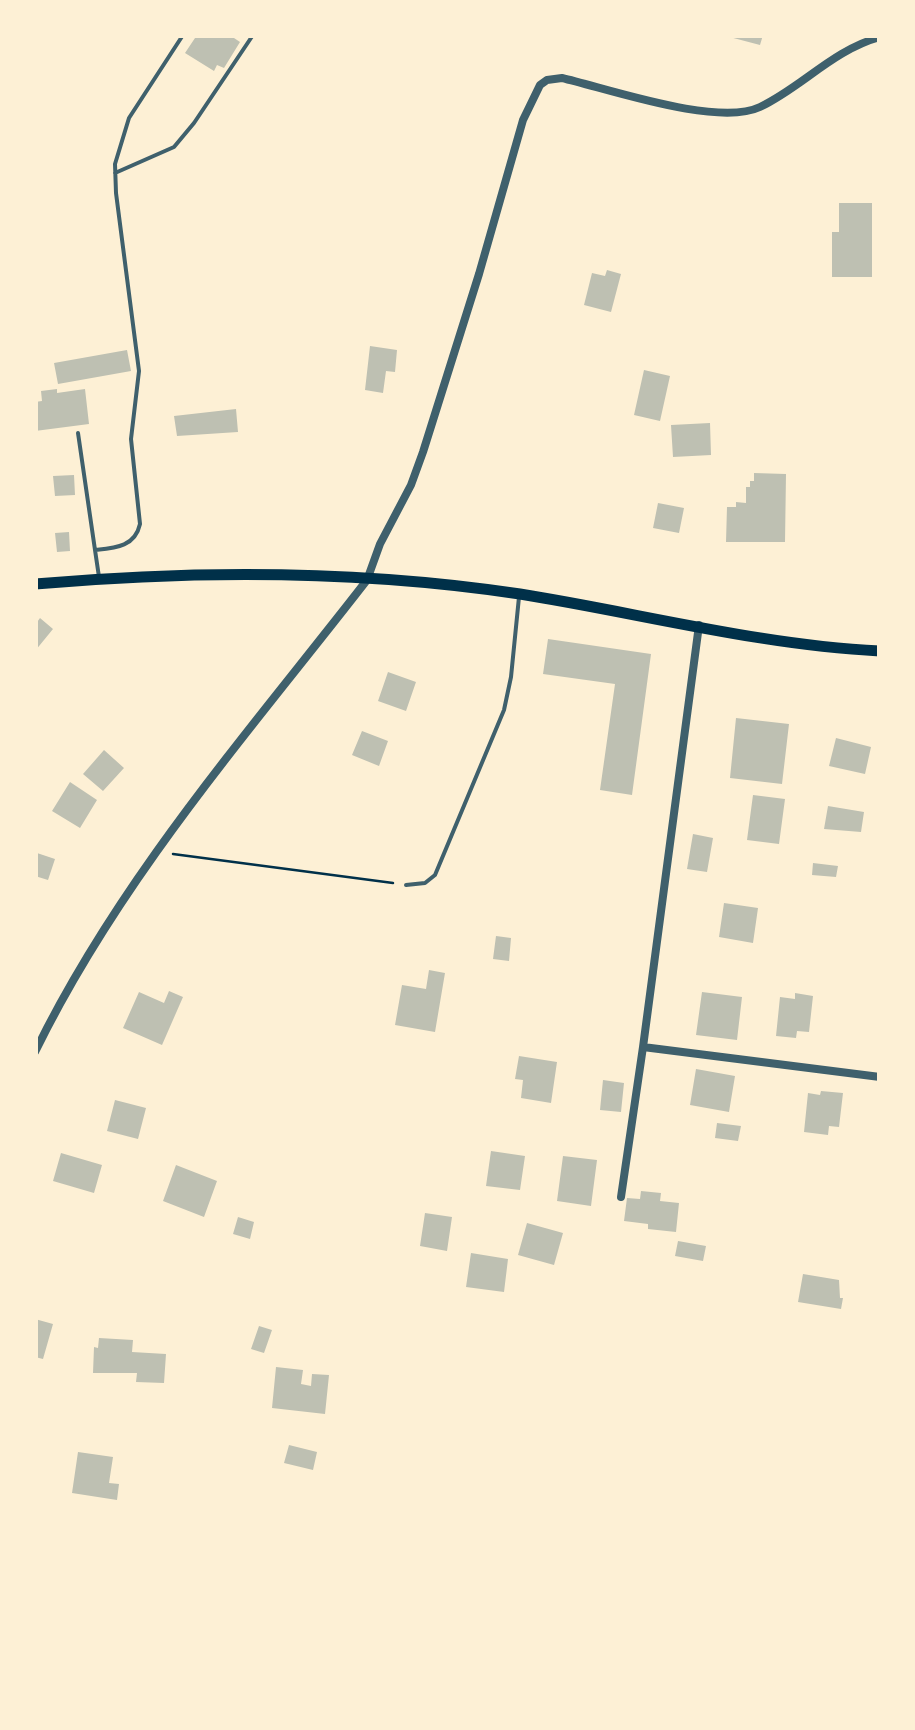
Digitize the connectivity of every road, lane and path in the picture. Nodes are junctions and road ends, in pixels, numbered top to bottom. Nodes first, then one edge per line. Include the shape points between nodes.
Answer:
1 (183, 35) edge
2 (253, 35) edge
3 (880, 38) edge
4 (115, 173) junction
5 (78, 433) dead end
6 (95, 550) junction
7 (100, 580) junction
8 (367, 580) junction
9 (35, 584) edge
10 (519, 594) junction
11 (699, 625) junction
12 (880, 651) edge
13 (157, 852) junction
14 (406, 884) joint
15 (643, 1047) junction
16 (35, 1052) edge
17 (880, 1077) edge
18 (621, 1197) dead end

1 - 4 lane via 129,118
2 - 4 lane via 181,140
3 - 8 street via 844,51 766,104 738,114 562,78 540,85 519,129 419,463
4 - 6 lane via 139,370 132,439 140,524 127,543
5 - 6 lane
6 - 7 lane
7 - 8 main road
7 - 9 main road
8 - 10 main road
8 - 13 street
10 - 11 main road
10 - 14 lane via 509,688 492,742 435,876
11 - 12 main road
11 - 15 street
13 - 14 path
13 - 16 street via 82,960
15 - 17 street
15 - 18 street

